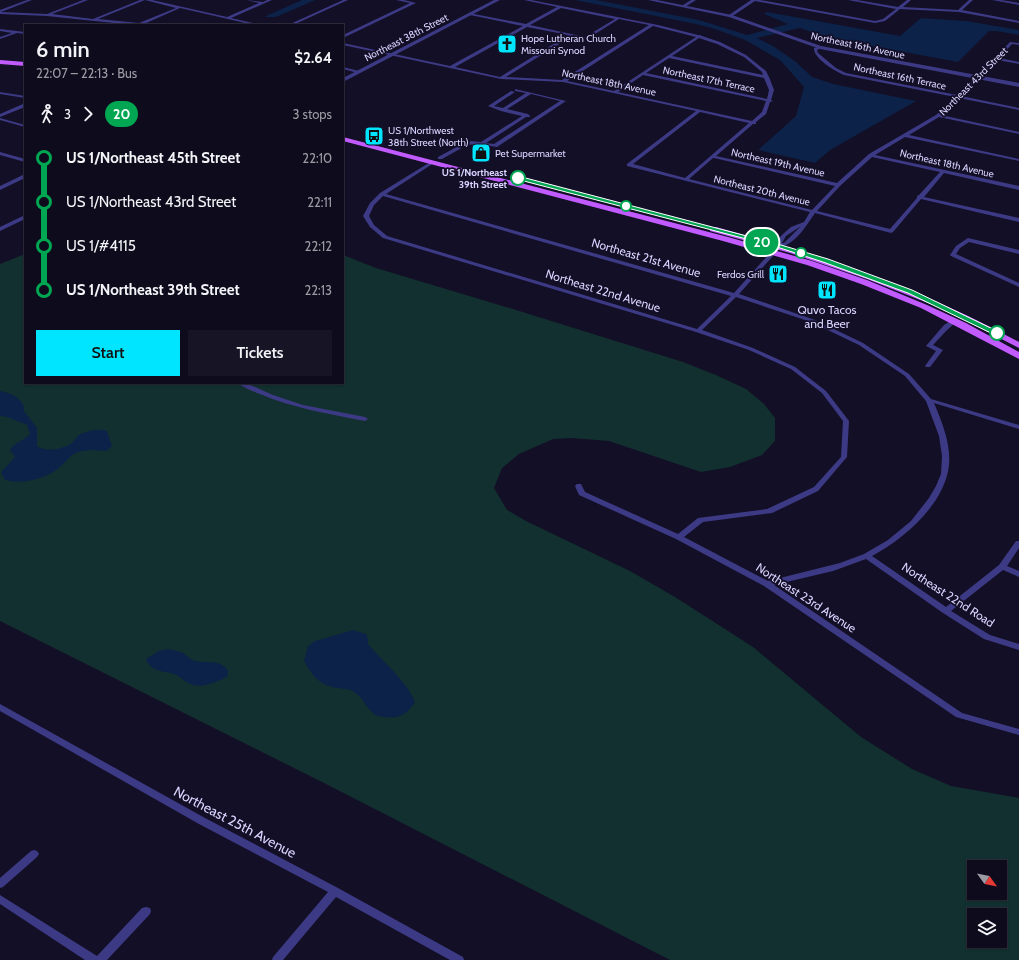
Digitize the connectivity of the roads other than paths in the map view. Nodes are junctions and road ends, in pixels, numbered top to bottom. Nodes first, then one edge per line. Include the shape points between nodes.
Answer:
1 (30, 0) edge
2 (86, 0) edge
3 (143, 0) edge
4 (148, 0) edge
5 (248, 0) edge
6 (270, 0) edge
7 (346, 0) edge
8 (398, 0) edge
9 (498, 0) edge
10 (526, 0) edge
11 (650, 0) edge
12 (694, 0) edge
13 (754, 0) edge
14 (850, 0) edge
15 (909, 0) edge
16 (972, 0) edge
17 (994, 0) edge
18 (263, 3) junction
19 (1019, 4) edge
20 (684, 6) junction
21 (181, 7) junction
22 (560, 7) junction
23 (899, 8) junction
24 (959, 11) junction
25 (0, 12) edge
26 (470, 14) junction
27 (47, 15) junction
28 (730, 16) junction
29 (227, 18) junction
30 (619, 18) junction
31 (93, 19) junction
32 (1019, 22) edge
33 (134, 24) edge
34 (144, 24) edge
35 (254, 24) edge
36 (292, 24) edge
37 (652, 25) junction
38 (526, 26) junction
39 (0, 30) edge
40 (15, 33) junction
41 (24, 33) edge
42 (571, 35) junction
43 (700, 36) junction
44 (344, 37) edge
45 (0, 38) edge
46 (344, 44) edge
47 (1019, 44) edge
48 (820, 47) junction
49 (391, 55) junction
50 (0, 57) edge
51 (669, 57) junction
52 (24, 59) edge
53 (996, 59) junction
54 (0, 62) edge
55 (1019, 63) edge
56 (24, 64) edge
57 (451, 67) junction
58 (344, 68) edge
59 (358, 72) junction
60 (643, 74) junction
61 (767, 77) junction
62 (501, 78) junction
63 (978, 78) junction
64 (344, 79) edge
65 (563, 80) junction
66 (1019, 85) edge
67 (615, 92) junction
68 (0, 93) edge
69 (530, 93) junction
70 (24, 97) edge
71 (959, 97) junction
72 (771, 101) junction
73 (24, 106) edge
74 (1019, 109) edge
75 (503, 110) junction
76 (699, 111) junction
77 (526, 115) junction
78 (938, 116) junction
79 (0, 118) edge
80 (538, 118) junction
81 (754, 123) junction
82 (24, 126) edge
83 (344, 133) edge
84 (1019, 134) edge
85 (907, 136) junction
86 (345, 140) edge
87 (482, 143) junction
88 (408, 149) junction
89 (0, 153) edge
90 (871, 155) junction
91 (714, 157) junction
92 (442, 158) junction
93 (1019, 160) edge
94 (24, 161) edge
95 (432, 162) junction
96 (456, 162) junction
97 (943, 171) junction
98 (24, 176) edge
99 (685, 180) junction
100 (508, 182) junction
101 (532, 182) junction
102 (838, 185) junction
103 (0, 188) edge
104 (1019, 188) edge
105 (382, 194) junction
106 (919, 196) junction
107 (813, 212) junction
108 (24, 217) edge
109 (679, 220) junction
110 (1019, 220) edge
111 (661, 222) junction
112 (0, 229) edge
113 (779, 246) junction
114 (773, 252) junction
115 (1019, 252) edge
116 (1019, 285) edge
117 (910, 291) junction
118 (735, 295) junction
119 (902, 297) junction
120 (954, 321) junction
121 (698, 331) junction
122 (1019, 345) edge
123 (1019, 356) edge
124 (928, 366) dead end
125 (243, 384) edge
126 (929, 400) junction
127 (365, 419) dead end
128 (1019, 427) edge
129 (579, 486) dead end
130 (679, 537) junction
131 (1019, 543) edge
132 (867, 556) junction
133 (1002, 567) junction
134 (1019, 574) edge
135 (767, 584) junction
136 (946, 611) junction
137 (1019, 647) edge
138 (0, 707) edge
139 (1019, 732) edge
140 (34, 854) dead end
141 (0, 884) edge
142 (335, 892) junction
143 (0, 899) edge
144 (146, 911) dead end
145 (94, 960) edge
146 (100, 960) edge
147 (277, 960) edge
148 (459, 960) edge

1 - 25 street
2 - 27 street
3 - 31 street
4 - 21 street
5 - 18 street
6 - 18 street
7 - 36 street
8 - 44 street via 414,3
9 - 26 street, Northeast 38th Street
10 - 22 street
11 - 20 street, Northeast 16th Avenue
12 - 20 street
13 - 23 street via 875,22 884,20
13 - 28 street
14 - 23 street
15 - 23 street
16 - 24 street
17 - 19 street
18 - 29 street
20 - 28 street, Northeast 16th Avenue
21 - 29 street
21 - 34 street
22 - 30 street
22 - 38 street
23 - 24 street
24 - 32 street
25 - 27 street
26 - 38 street
26 - 49 street, Northeast 38th Street
27 - 31 street
28 - 48 street, Northeast 16th Avenue
29 - 35 street
30 - 37 street
30 - 42 street via 586,38
31 - 33 street
37 - 43 street
37 - 65 street
38 - 42 street
38 - 57 street
39 - 40 street
40 - 41 street
40 - 45 street
42 - 62 street
43 - 51 street
43 - 61 street via 733,49 752,61
46 - 49 street, Northeast 18th Avenue
47 - 53 street, Northeast 43rd Street via 1011,43
48 - 63 street, Northeast 16th Avenue
48 - 71 street, Northeast 16th Terrace via 815,51 835,70 845,74
49 - 57 street, Northeast 18th Avenue
49 - 59 street, Northeast 38th Street
50 - 52 main road
51 - 60 street
51 - 61 street
53 - 55 street
53 - 63 street, Northeast 43rd Street
54 - 56 main road
57 - 62 street, Northeast 18th Avenue
58 - 59 street
59 - 64 street, Northeast 38th Street
60 - 67 street
60 - 72 street, Northeast 17th Terrace
61 - 72 street via 771,88
62 - 65 street, Northeast 18th Avenue
63 - 66 street, Northeast 16th Avenue
63 - 71 street, Northeast 43rd Street
65 - 67 street, Northeast 18th Avenue
67 - 76 street, Northeast 18th Avenue
68 - 70 street
69 - 75 street
69 - 75 street via 515,91 490,106
69 - 80 street via 564,101
71 - 74 street, Northeast 16th Terrace
71 - 78 street, Northeast 43rd Street
72 - 81 street
73 - 79 street
75 - 77 street
76 - 81 street, Northeast 18th Avenue
76 - 99 street, Northeast 20th Avenue via 629,165
77 - 80 street
77 - 87 street
78 - 84 street
78 - 85 street, Northeast 43rd Street
79 - 82 street
80 - 87 street via 495,146
81 - 91 street
83 - 88 main road
85 - 90 street, Northeast 43rd Street
85 - 93 street
86 - 88 main road via 358,139 398,150
86 - 95 main road
87 - 92 street via 468,142
88 - 92 main road
89 - 94 street
90 - 97 street, Northeast 18th Avenue
90 - 102 street, Northeast 43rd Street
91 - 99 street
91 - 102 street, Northeast 19th Avenue
92 - 96 main road
95 - 96 main road
95 - 100 main road
95 - 105 street
96 - 101 main road
97 - 104 street, Northeast 18th Avenue
97 - 106 street
98 - 103 street
99 - 107 street, Northeast 20th Avenue
100 - 101 main road
100 - 111 main road
101 - 109 main road
102 - 107 street, Northeast 43rd Street
105 - 118 street, Northeast 21st Avenue
105 - 121 street, Northeast 22nd Avenue via 372,204 366,216 372,226 385,237
106 - 107 street, Northeast 20th Avenue via 890,231
106 - 110 street
107 - 113 street, Northeast 43rd Street via 786,244
108 - 112 street
109 - 111 main road
109 - 113 main road
111 - 114 main road
113 - 114 street, Northeast 43rd Street
113 - 117 main road
114 - 118 street, Northeast 43rd Street
114 - 119 main road via 843,274
115 - 116 street via 968,240 958,247 953,255
117 - 119 street
117 - 122 main road
118 - 121 street, Northeast 43rd Street
118 - 126 street, Northeast 21st Avenue via 813,321 861,344 907,375
119 - 120 main road
120 - 123 main road
120 - 124 street via 944,327 929,346 940,350
121 - 130 street, Northeast 22nd Avenue via 751,349 793,368 824,392 846,420 844,457 816,489 769,510 701,520
125 - 127 street via 282,402
126 - 128 street
126 - 132 street via 940,426 946,456 945,473 921,516 895,538
129 - 130 street, Northeast 23rd Avenue via 582,493
130 - 135 street, Northeast 23rd Avenue
131 - 133 street
132 - 135 street via 830,569
132 - 136 street, Northeast 22nd Road
133 - 134 street
133 - 136 street
135 - 139 street, Northeast 23rd Avenue via 959,715
136 - 137 street, Northeast 22nd Road via 987,637
138 - 142 street, Northeast 25th Avenue via 202,821
140 - 141 street
142 - 147 street
142 - 148 street, Northeast 25th Avenue
143 - 145 street
144 - 146 street

